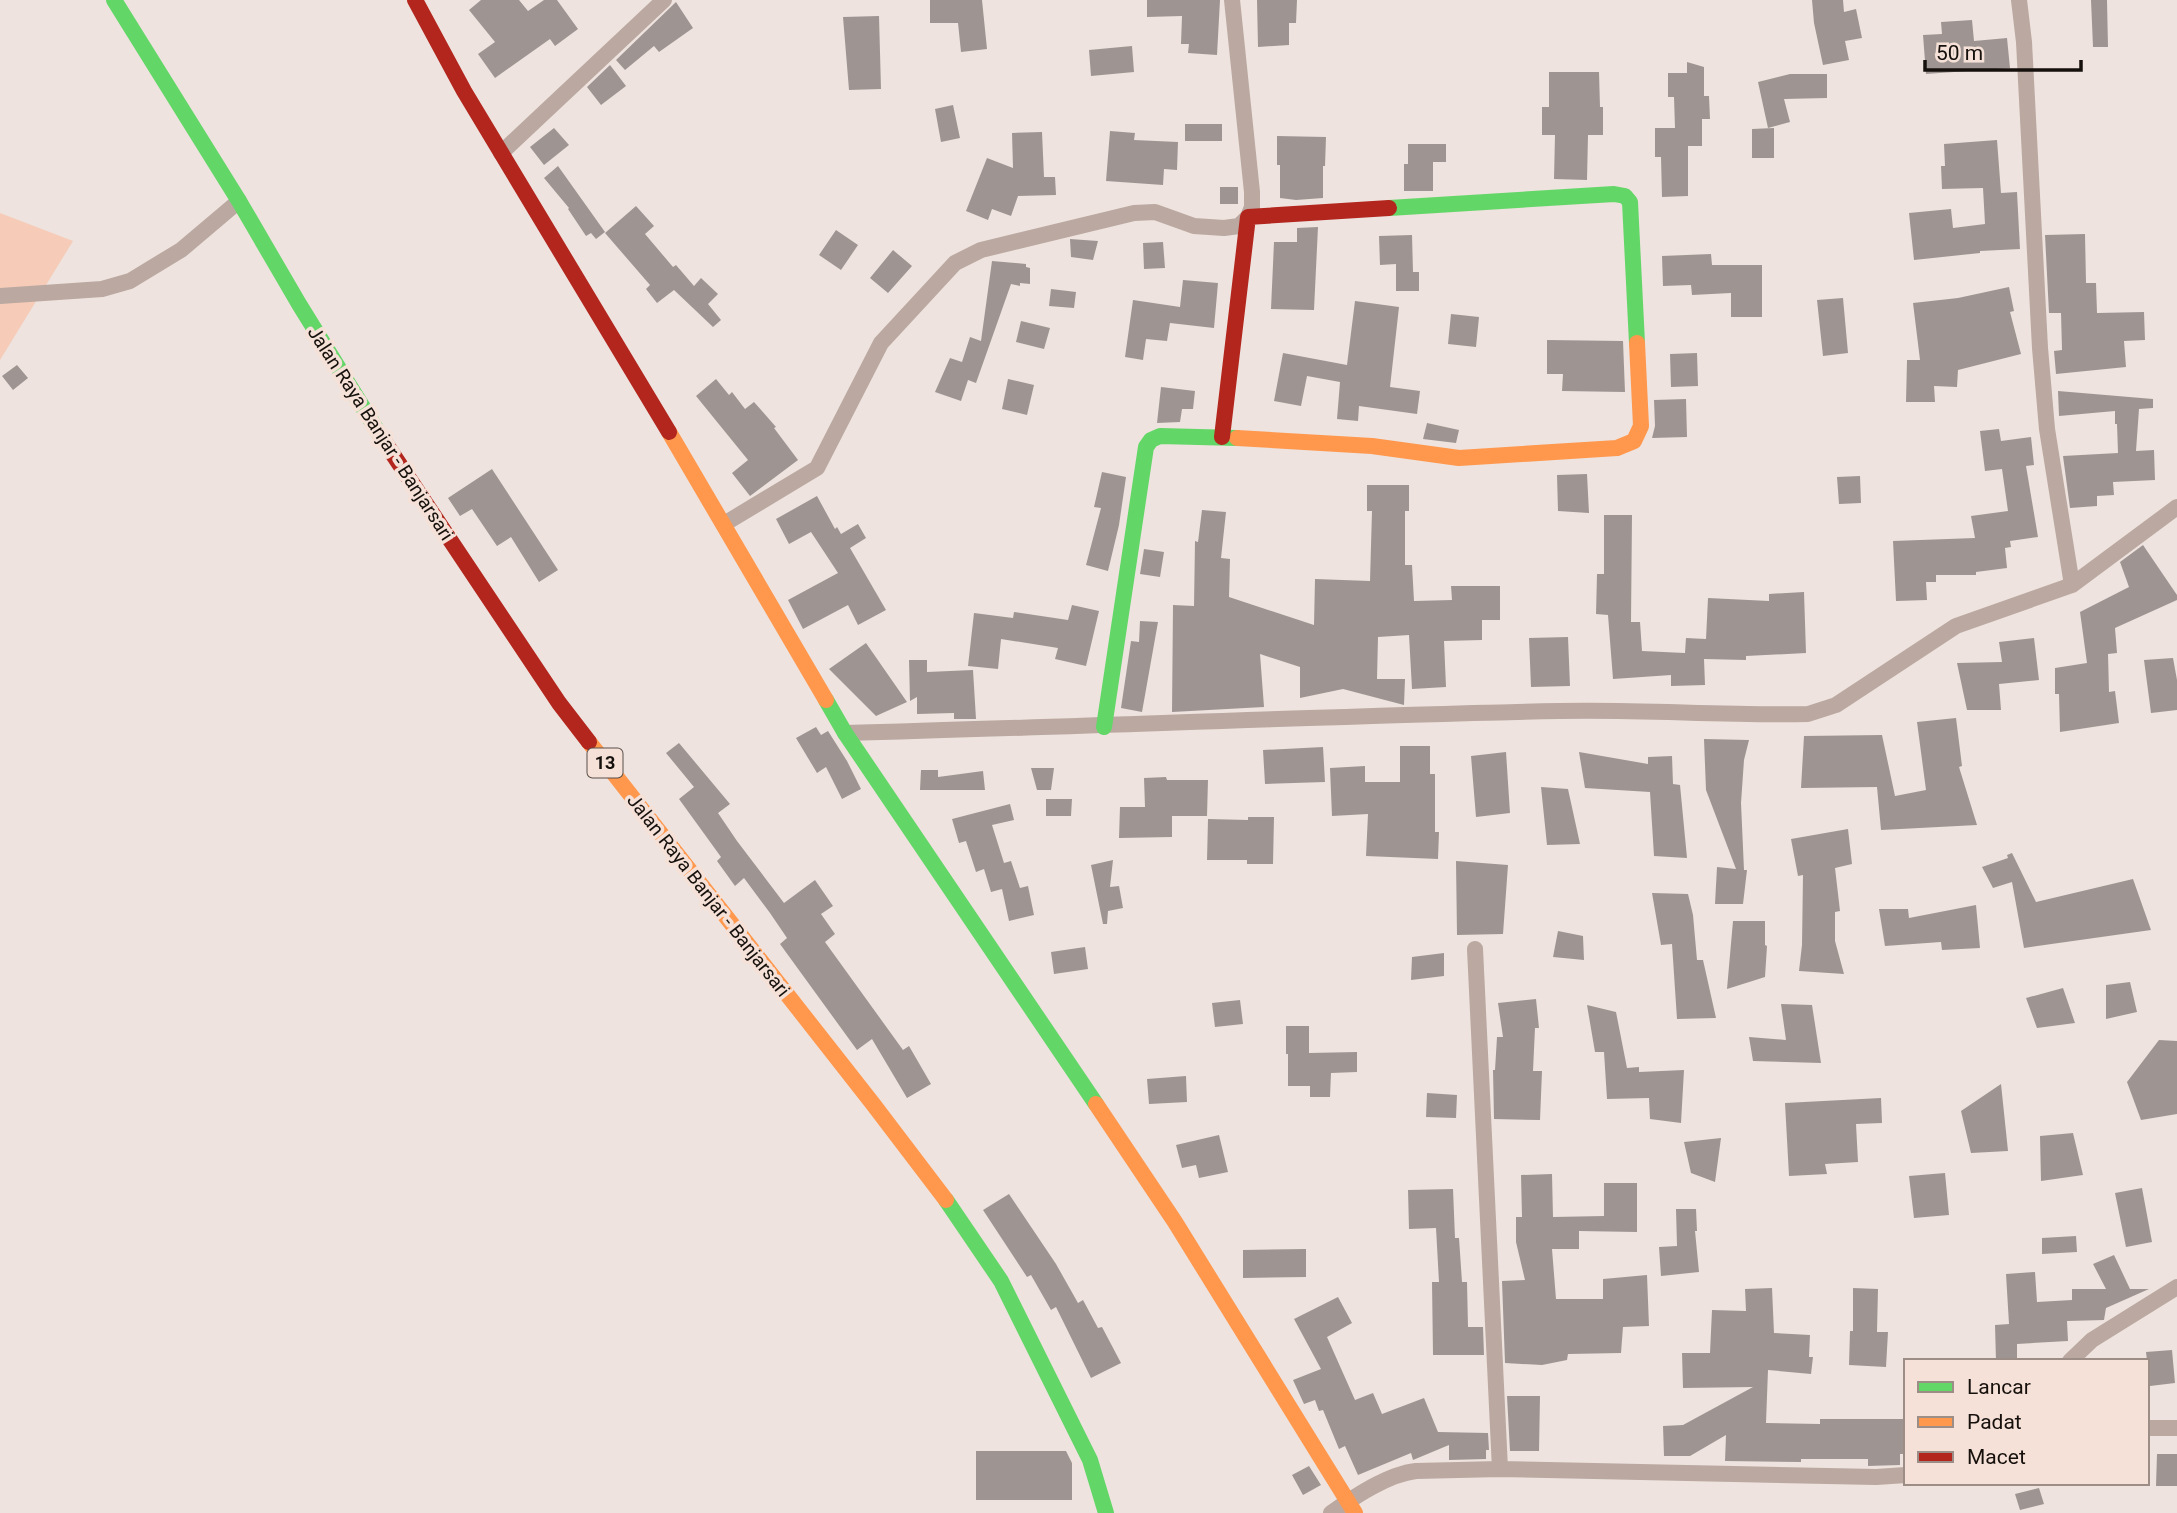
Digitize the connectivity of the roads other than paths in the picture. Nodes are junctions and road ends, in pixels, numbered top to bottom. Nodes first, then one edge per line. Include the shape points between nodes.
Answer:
1 (114, 0) edge
2 (415, 0) edge
3 (664, 0) edge
4 (1232, 0) edge
5 (2019, 0) edge
6 (501, 153) junction
7 (239, 201) junction
8 (1248, 217) junction
9 (0, 296) edge
10 (1222, 437) junction
11 (2177, 507) edge
12 (723, 524) junction
13 (2072, 585) junction
14 (1104, 727) junction
15 (845, 733) junction
16 (1475, 949) dead end
17 (2177, 1287) edge
18 (2072, 1359) edge
19 (2149, 1428) edge
20 (2177, 1429) edge
21 (1500, 1469) junction
22 (1904, 1475) edge
23 (1351, 1507) edge
24 (1106, 1513) edge
25 (1331, 1513) edge

1 - 7 main road, Jalan Raya Banjar - Banjarsari / 13
2 - 6 main road
3 - 6 street
4 - 8 street via 1252,192
5 - 13 street via 2047,429
6 - 12 main road
7 - 9 street via 181,250 130,281 102,289
7 - 24 main road, Jalan Raya Banjar - Banjarsari / 13 via 376,430 559,703 873,1104 1001,1281 1090,1460
8 - 10 main road
8 - 10 main road via 1625,196 1630,202 1641,426 1639,436 1617,448 1459,458 1372,446
8 - 12 street via 1239,226 1224,228 1194,226 1154,212 1134,213 981,250 955,262 881,343 817,468
10 - 14 main road via 1160,436 1146,446
11 - 13 street
12 - 15 main road
13 - 14 street via 1956,626 1836,705 1808,714 1563,710
14 - 15 street
15 - 23 main road via 1175,1223
16 - 21 street
17 - 18 street via 2092,1340
19 - 20 street
21 - 22 street
21 - 23 street via 1404,1472
23 - 25 street

